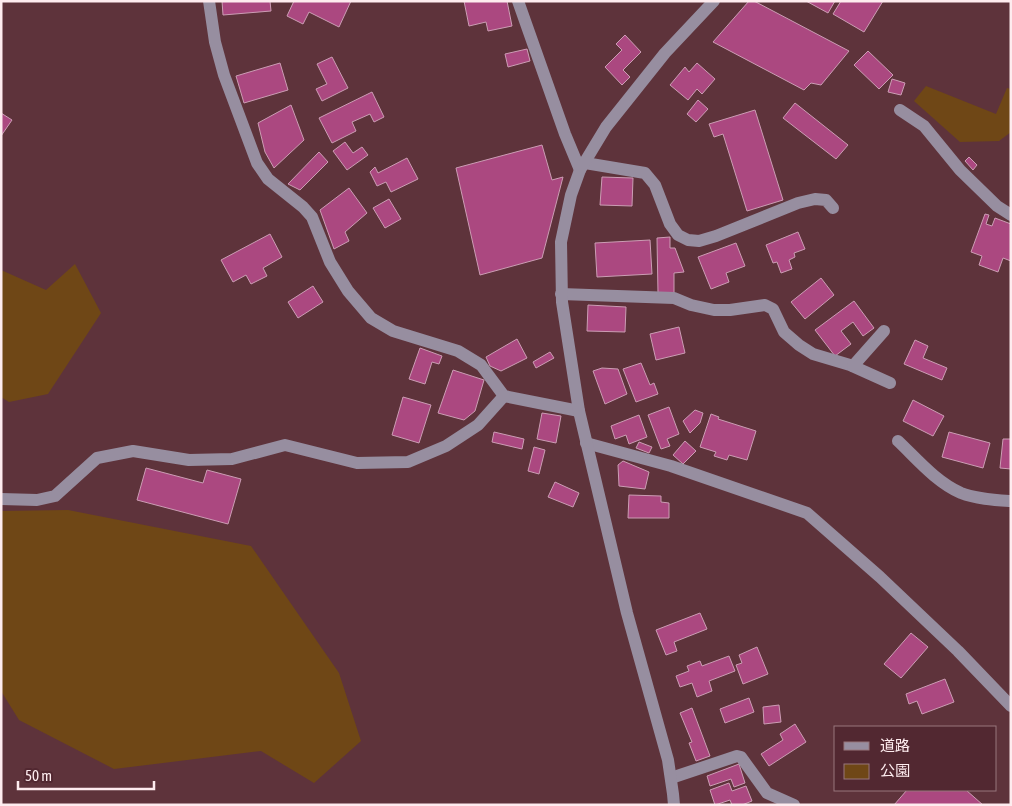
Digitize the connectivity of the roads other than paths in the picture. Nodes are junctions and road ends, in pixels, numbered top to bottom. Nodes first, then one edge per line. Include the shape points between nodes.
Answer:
1 (209, 1) edge
2 (518, 1) edge
3 (714, 1) edge
4 (900, 110) dead end
5 (582, 167) junction
6 (833, 208) dead end
7 (1011, 215) edge
8 (562, 294) junction
9 (884, 331) dead end
10 (853, 366) junction
11 (890, 383) dead end
12 (504, 396) junction
13 (579, 411) junction
14 (898, 441) dead end
15 (586, 443) junction
16 (1, 499) edge
17 (1011, 500) edge
18 (1011, 706) edge
19 (671, 778) junction
20 (674, 805) edge
21 (794, 805) edge

1 - 12 street via 224,75 257,163 268,179 312,217 330,262 348,292 371,318 393,331 458,352 481,365
2 - 5 street via 565,134
3 - 5 street via 666,53 612,120
4 - 7 street via 924,126 960,170 996,206
5 - 6 street via 645,173 655,185 670,224 678,235 688,240 699,241 716,236 798,202 826,200
5 - 8 street via 561,242
8 - 10 street via 674,298 714,310 765,305 773,309 784,332 799,346 813,354
8 - 13 street
9 - 10 street
10 - 11 street
12 - 13 street
12 - 16 street via 478,425 446,446 408,462 357,463 285,445 232,459 189,460 133,451 97,458 55,496 37,500
13 - 15 street
14 - 17 street via 943,483 961,493
15 - 18 street via 671,466 808,513 951,644
15 - 19 street
19 - 20 street
19 - 21 street via 737,756 768,793

